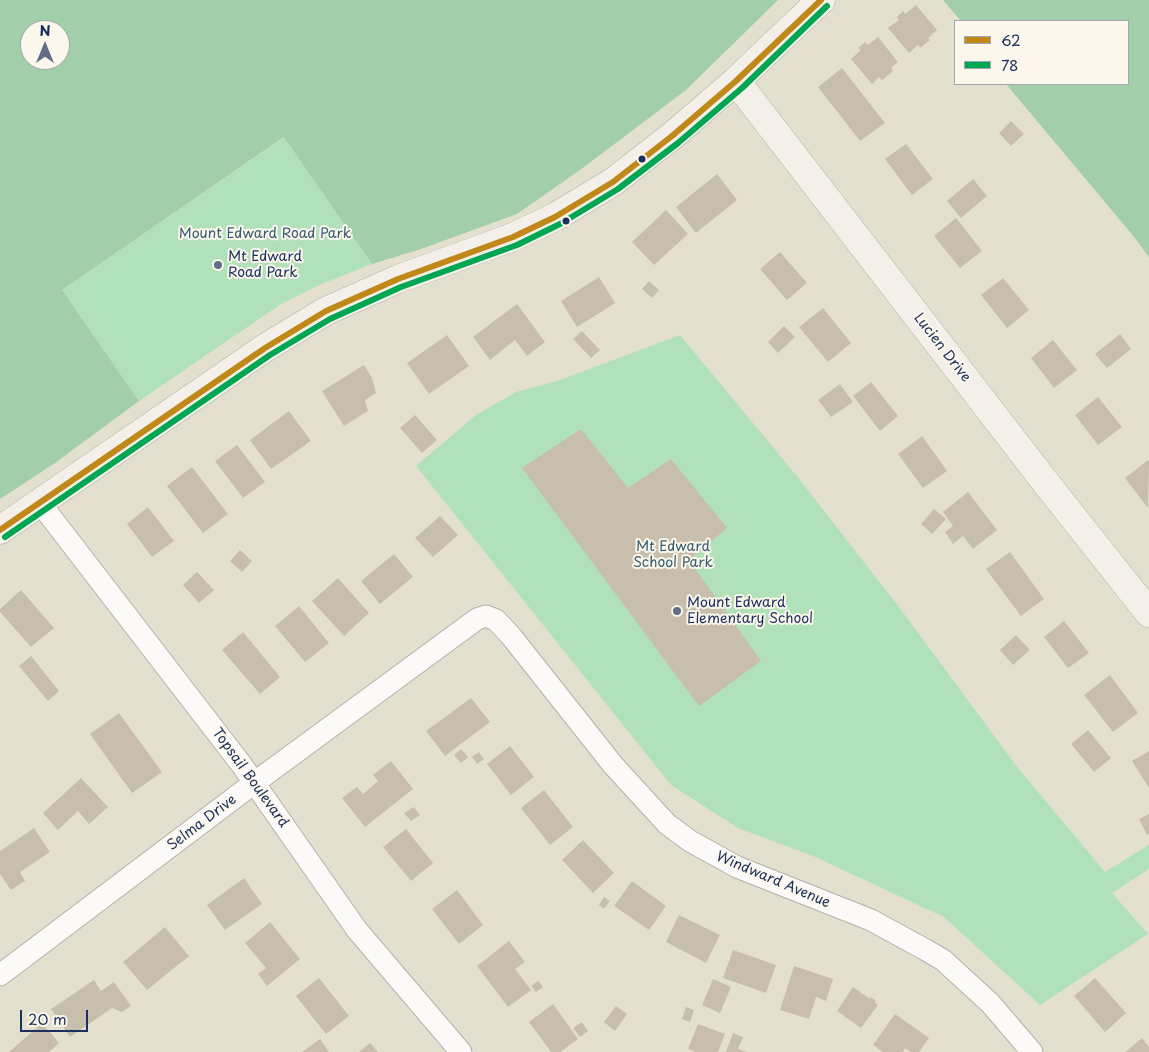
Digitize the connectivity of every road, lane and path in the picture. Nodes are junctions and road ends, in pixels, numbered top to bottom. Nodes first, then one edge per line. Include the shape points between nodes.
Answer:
1 (821, 0) edge
2 (736, 81) junction
3 (40, 503) junction
4 (0, 530) edge
5 (1149, 613) edge
6 (478, 619) joint
7 (254, 783) junction
8 (0, 974) edge
9 (461, 1052) edge
10 (1032, 1052) edge

1 - 2 street
2 - 3 street via 613,182 555,217 513,237 398,279 326,311 265,348
2 - 5 street, Lucien Drive
3 - 4 street
3 - 7 street, Topsail Boulevard
6 - 7 street, Selma Drive
6 - 10 street, Windward Avenue via 491,618 507,631 613,765 666,824 737,868 871,920 943,960 990,1003
7 - 8 street, Selma Drive
7 - 9 street, Topsail Boulevard via 357,930

